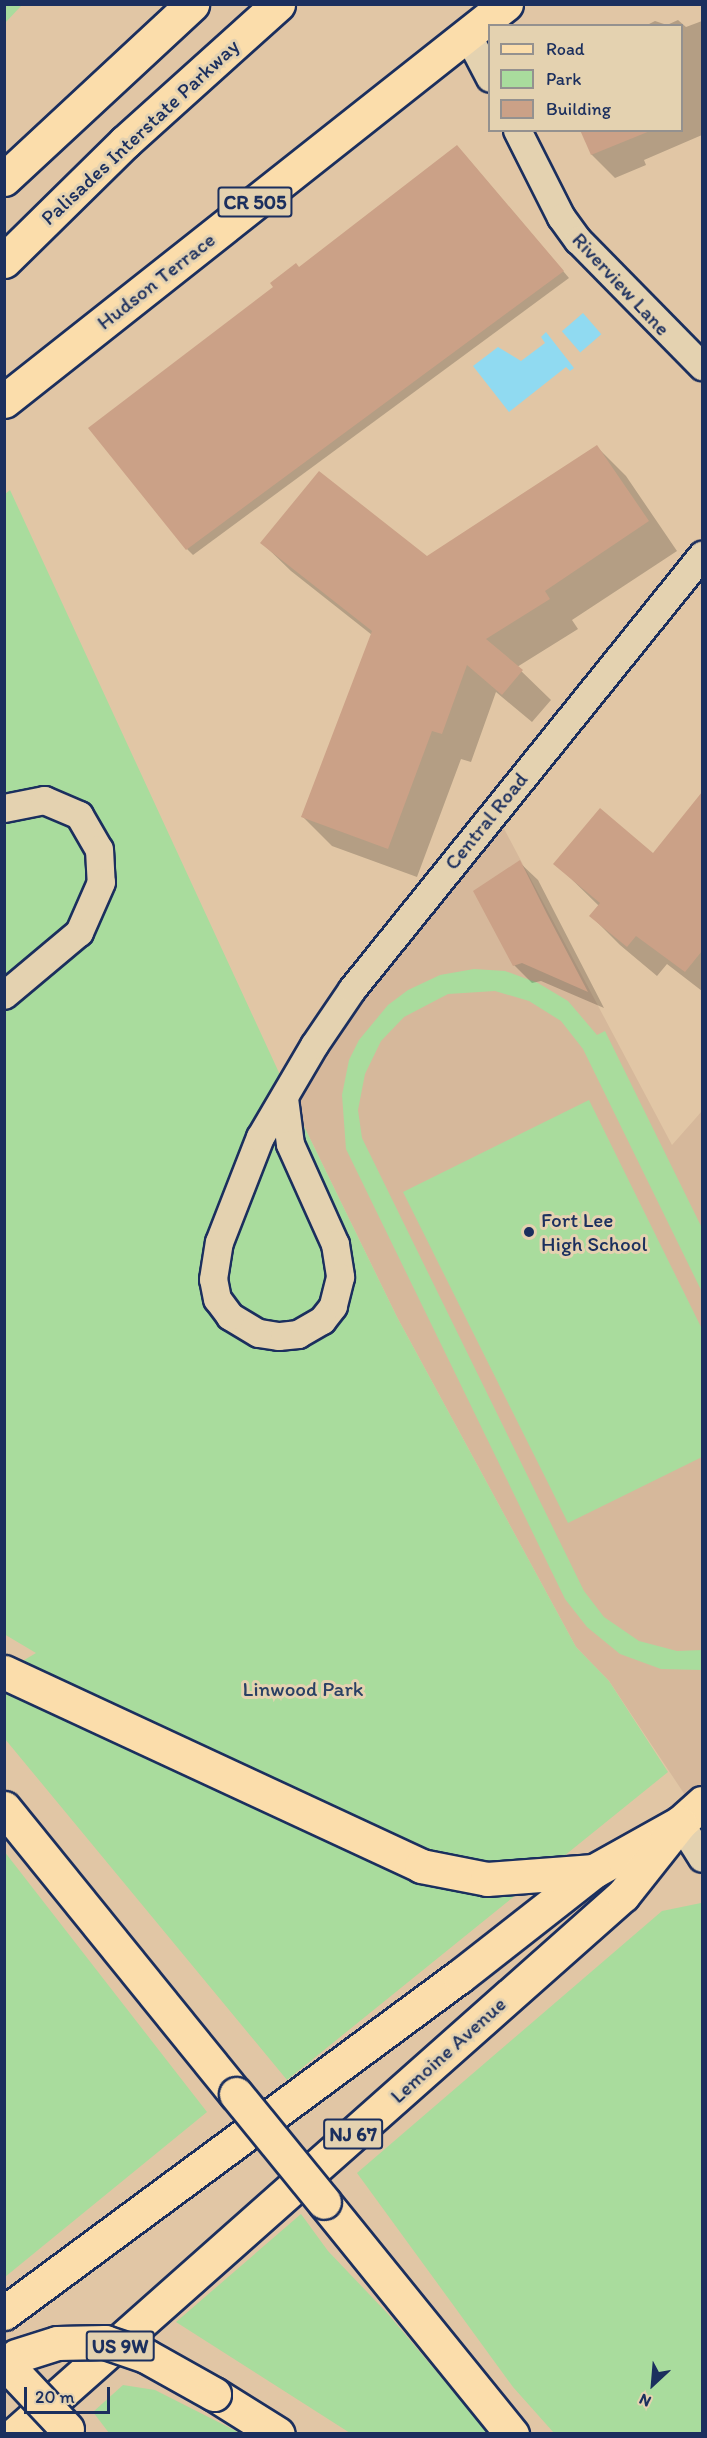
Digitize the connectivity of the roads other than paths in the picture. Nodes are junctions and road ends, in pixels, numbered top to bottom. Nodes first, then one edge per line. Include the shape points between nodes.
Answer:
1 (192, 4) edge
2 (278, 4) edge
3 (506, 4) edge
4 (468, 36) junction
5 (488, 76) edge
6 (518, 132) edge
7 (4, 179) edge
8 (4, 261) edge
9 (702, 366) edge
10 (4, 401) edge
11 (702, 555) edge
12 (4, 808) edge
13 (4, 995) edge
14 (284, 1098) junction
15 (4, 1672) edge
16 (4, 1808) edge
17 (691, 1813) edge
18 (702, 1858) edge
19 (594, 1871) junction
20 (4, 2313) edge
21 (10, 2359) edge
22 (69, 2431) edge
23 (15, 2433) edge
24 (278, 2433) edge
25 (512, 2433) edge

1 - 7 main road
2 - 8 main road, Palisades Interstate Parkway via 125,142
3 - 4 main road, Hudson Terrace / CR 505
4 - 5 street
4 - 10 main road, Hudson Terrace / CR 505
6 - 9 street, Riverview Lane via 561,217 578,240
11 - 14 street, Central Road via 352,989
12 - 13 street via 44,800 79,815 99,849 101,882 79,932
14 - 14 street, Central Road via 260,1137 234,1201 219,1242 213,1280 217,1299 230,1316 258,1333 278,1336 298,1334 322,1320 333,1306 340,1277 335,1244 290,1144
15 - 19 main road via 429,1869 487,1879
16 - 25 main road, bridge
17 - 18 street
17 - 19 main road, NJ 67
17 - 23 main road, Lemoine Avenue / NJ 67 via 623,1895
19 - 20 main road, NJ 67 via 450,1983
21 - 22 main road, bridge
21 - 24 main road, US 9W, bridge via 57,2343 105,2343 146,2356

